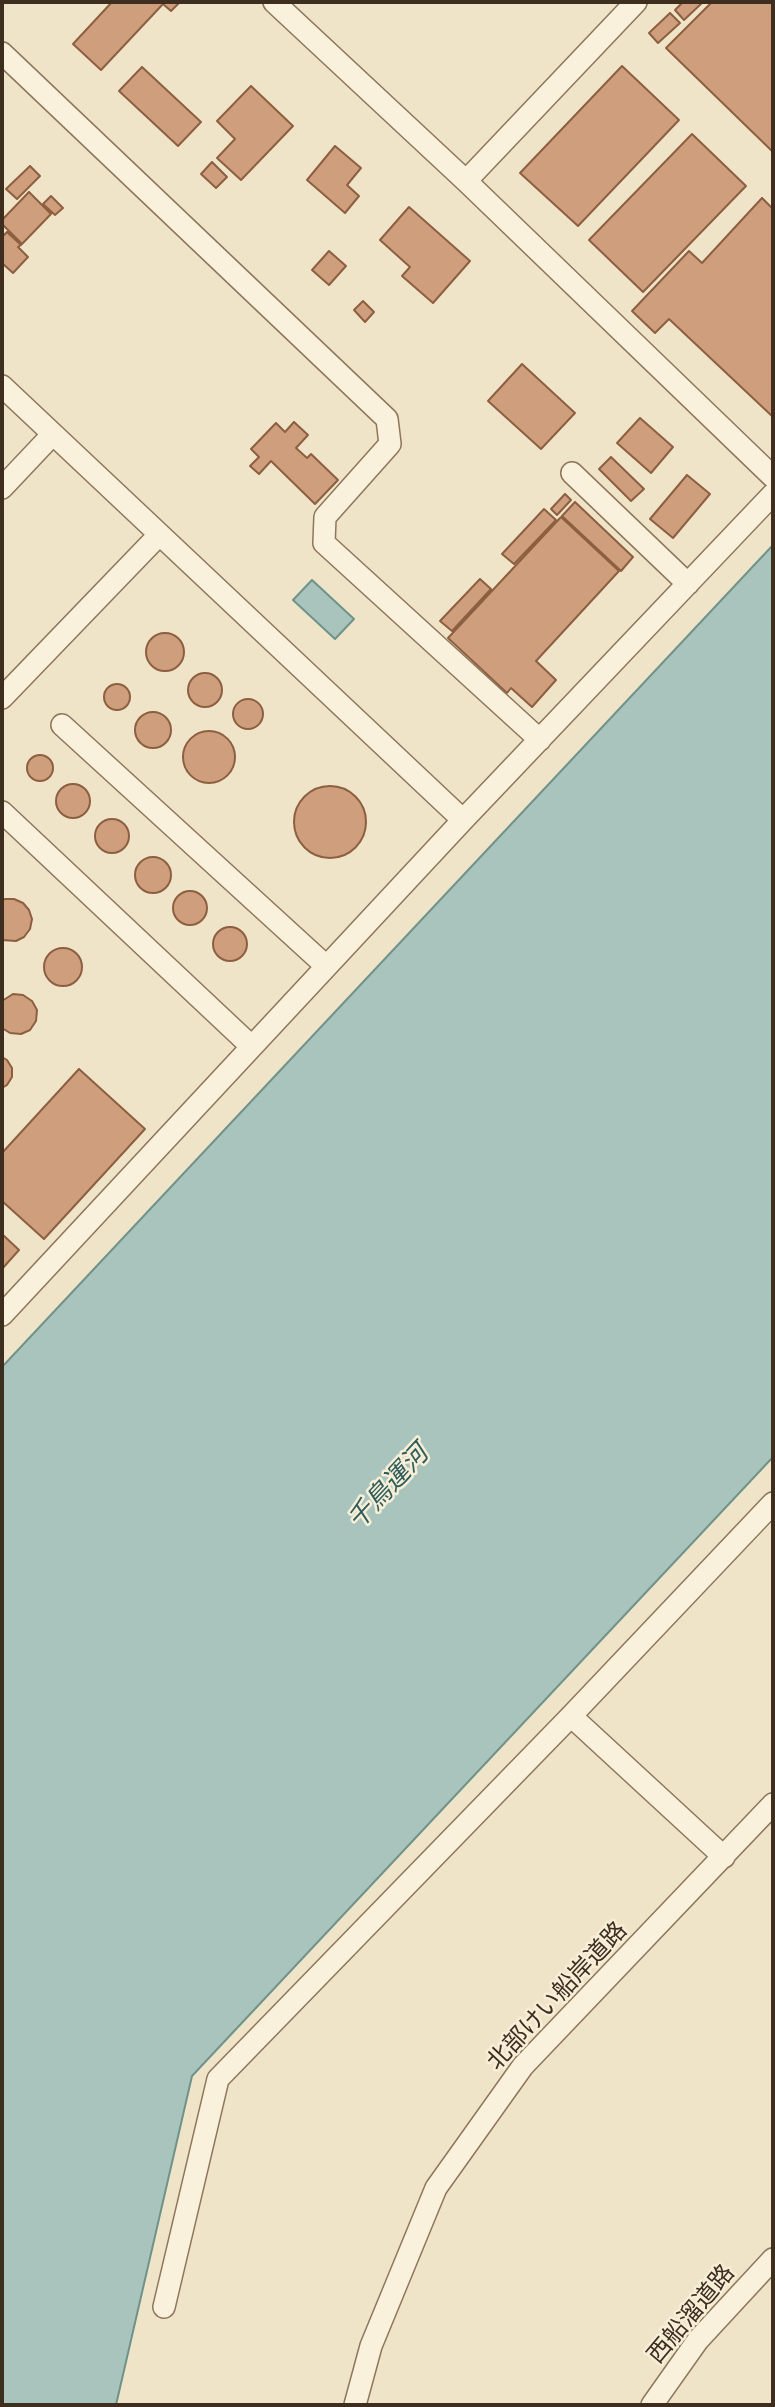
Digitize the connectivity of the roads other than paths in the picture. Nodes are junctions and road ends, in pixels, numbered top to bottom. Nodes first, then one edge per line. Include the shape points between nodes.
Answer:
1 (274, 2) edge
2 (636, 2) edge
3 (2, 54) edge
4 (466, 181) junction
5 (2, 386) edge
6 (53, 434) junction
7 (572, 473) dead end
8 (773, 477) edge
9 (2, 488) edge
10 (773, 494) edge
11 (159, 535) junction
12 (688, 584) junction
13 (2, 698) edge
14 (62, 725) dead end
15 (540, 740) junction
16 (2, 812) edge
17 (463, 820) junction
18 (326, 966) junction
19 (251, 1046) junction
20 (2, 1315) edge
21 (773, 1503) edge
22 (570, 1716) junction
23 (773, 1804) edge
24 (724, 1857) junction
25 (773, 2259) edge
26 (164, 2307) dead end
27 (355, 2405) edge
28 (652, 2405) edge

1 - 4 lane
2 - 4 lane
3 - 15 lane via 387,419 390,444 325,517 324,542
4 - 8 lane
5 - 6 lane
6 - 9 lane
6 - 11 lane
7 - 12 lane
10 - 12 lane
11 - 13 lane
11 - 17 lane
12 - 15 lane
14 - 18 lane
15 - 17 lane
16 - 19 lane
17 - 18 lane
18 - 19 lane
19 - 20 lane
21 - 22 lane
22 - 24 lane
22 - 26 lane via 218,2079
23 - 24 lane, 北部けい船岸道路
24 - 27 lane, 北部けい船岸道路 via 523,2066 436,2188 371,2346
25 - 28 lane, 西船溜道路 via 698,2340

